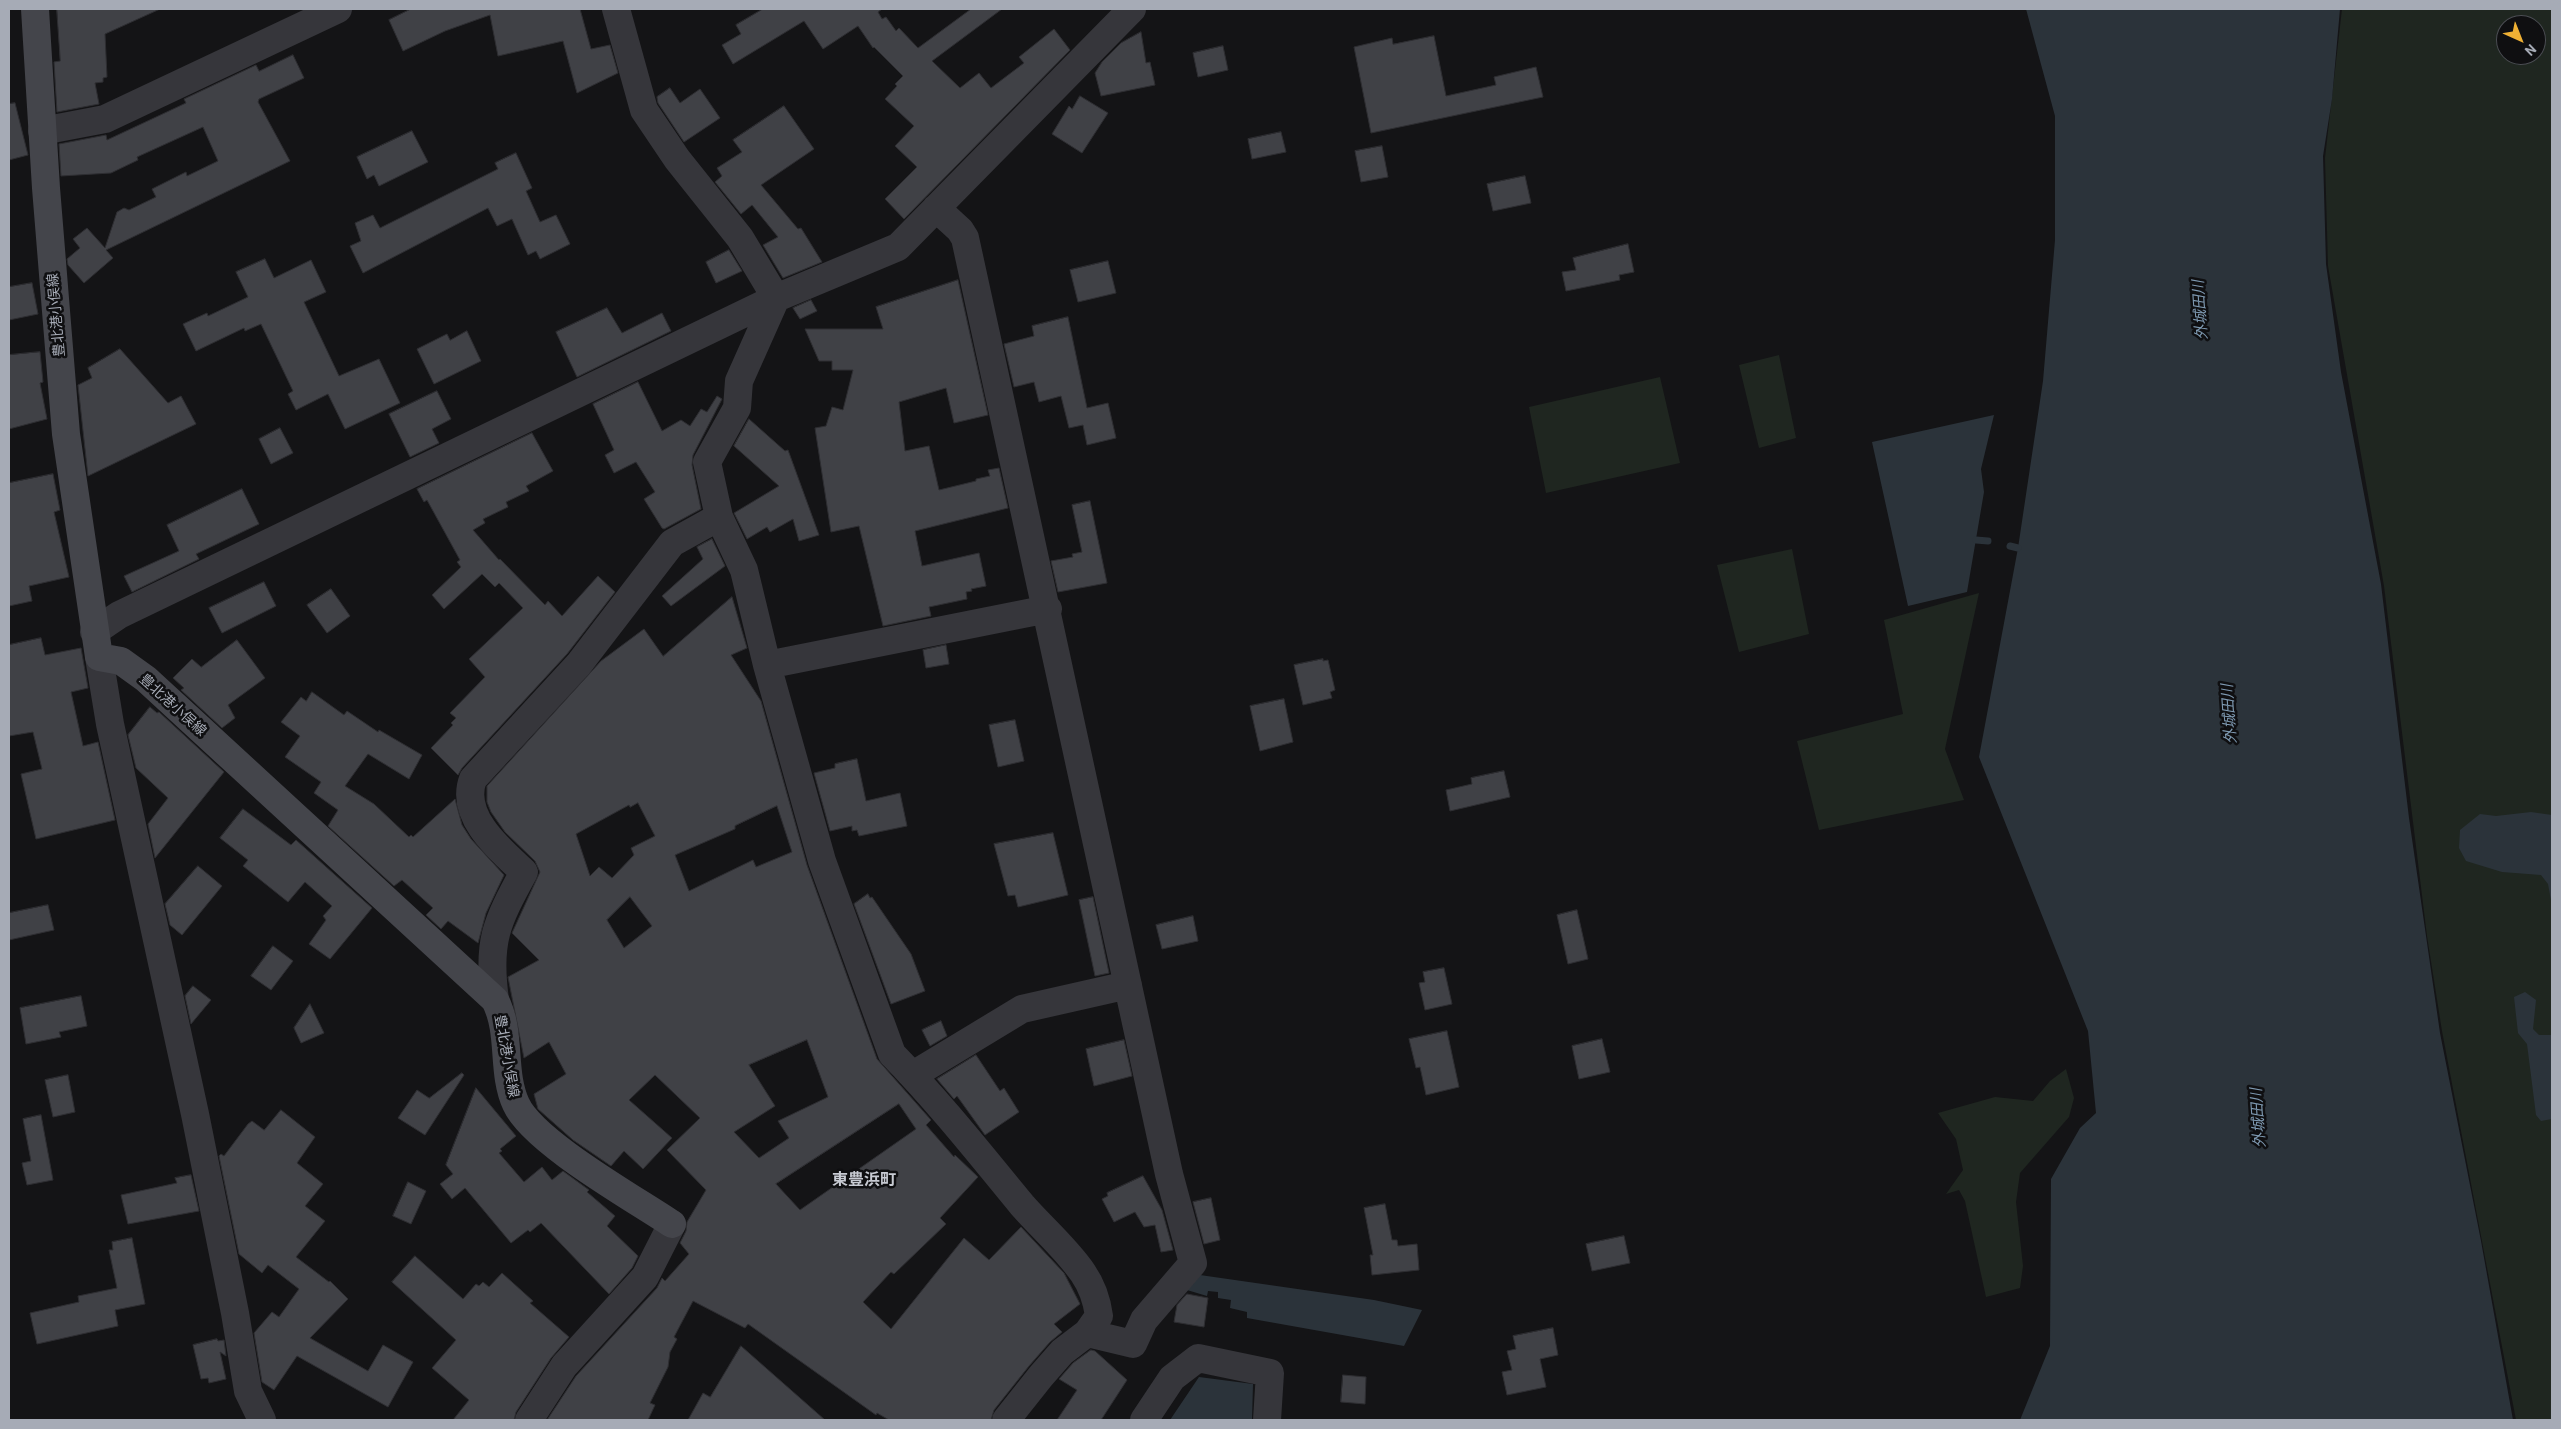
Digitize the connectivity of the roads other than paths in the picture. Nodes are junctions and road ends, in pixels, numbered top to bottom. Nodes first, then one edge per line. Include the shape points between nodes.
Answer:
1 (35, 9) edge
2 (338, 9) edge
3 (616, 9) edge
4 (1132, 9) edge
5 (42, 131) junction
6 (936, 208) junction
7 (776, 298) junction
8 (719, 517) junction
9 (1048, 610) junction
10 (96, 644) junction
11 (767, 665) junction
12 (1128, 985) junction
13 (494, 1000) junction
14 (913, 1075) junction
15 (672, 1224) joint
16 (1087, 1333) junction
17 (259, 1419) edge
18 (529, 1420) edge
19 (1006, 1420) edge
20 (1144, 1420) edge
21 (1267, 1420) edge

1 - 5 main road, 豊北港小俣線
2 - 5 street via 105,119
3 - 7 street via 644,110 677,159 740,238
4 - 6 street
5 - 10 main road, 豊北港小俣線 via 66,434
6 - 7 street via 898,247
6 - 9 street via 965,238
7 - 8 street via 739,381 737,408 707,462
7 - 10 street via 119,616
8 - 11 street via 744,570
8 - 13 street via 672,543 579,664 474,779 470,789 476,818 497,847 524,872 498,921 493,939 491,975
9 - 11 street
9 - 12 street
10 - 13 main road, 豊北港小俣線 via 146,679
10 - 17 street via 110,724 226,1266 248,1391
11 - 14 street via 822,861 853,949 892,1054
12 - 14 street via 1022,1009
12 - 16 street via 1169,1174 1193,1263 1144,1320 1133,1344
13 - 15 main road, 豊北港小俣線 via 504,1021 509,1076 516,1104 532,1127 559,1149
14 - 16 street via 1084,1274 1097,1302 1099,1316
15 - 18 street via 645,1278 564,1366
16 - 19 street via 1062,1352
20 - 21 street via 1172,1378 1198,1358 1270,1373

